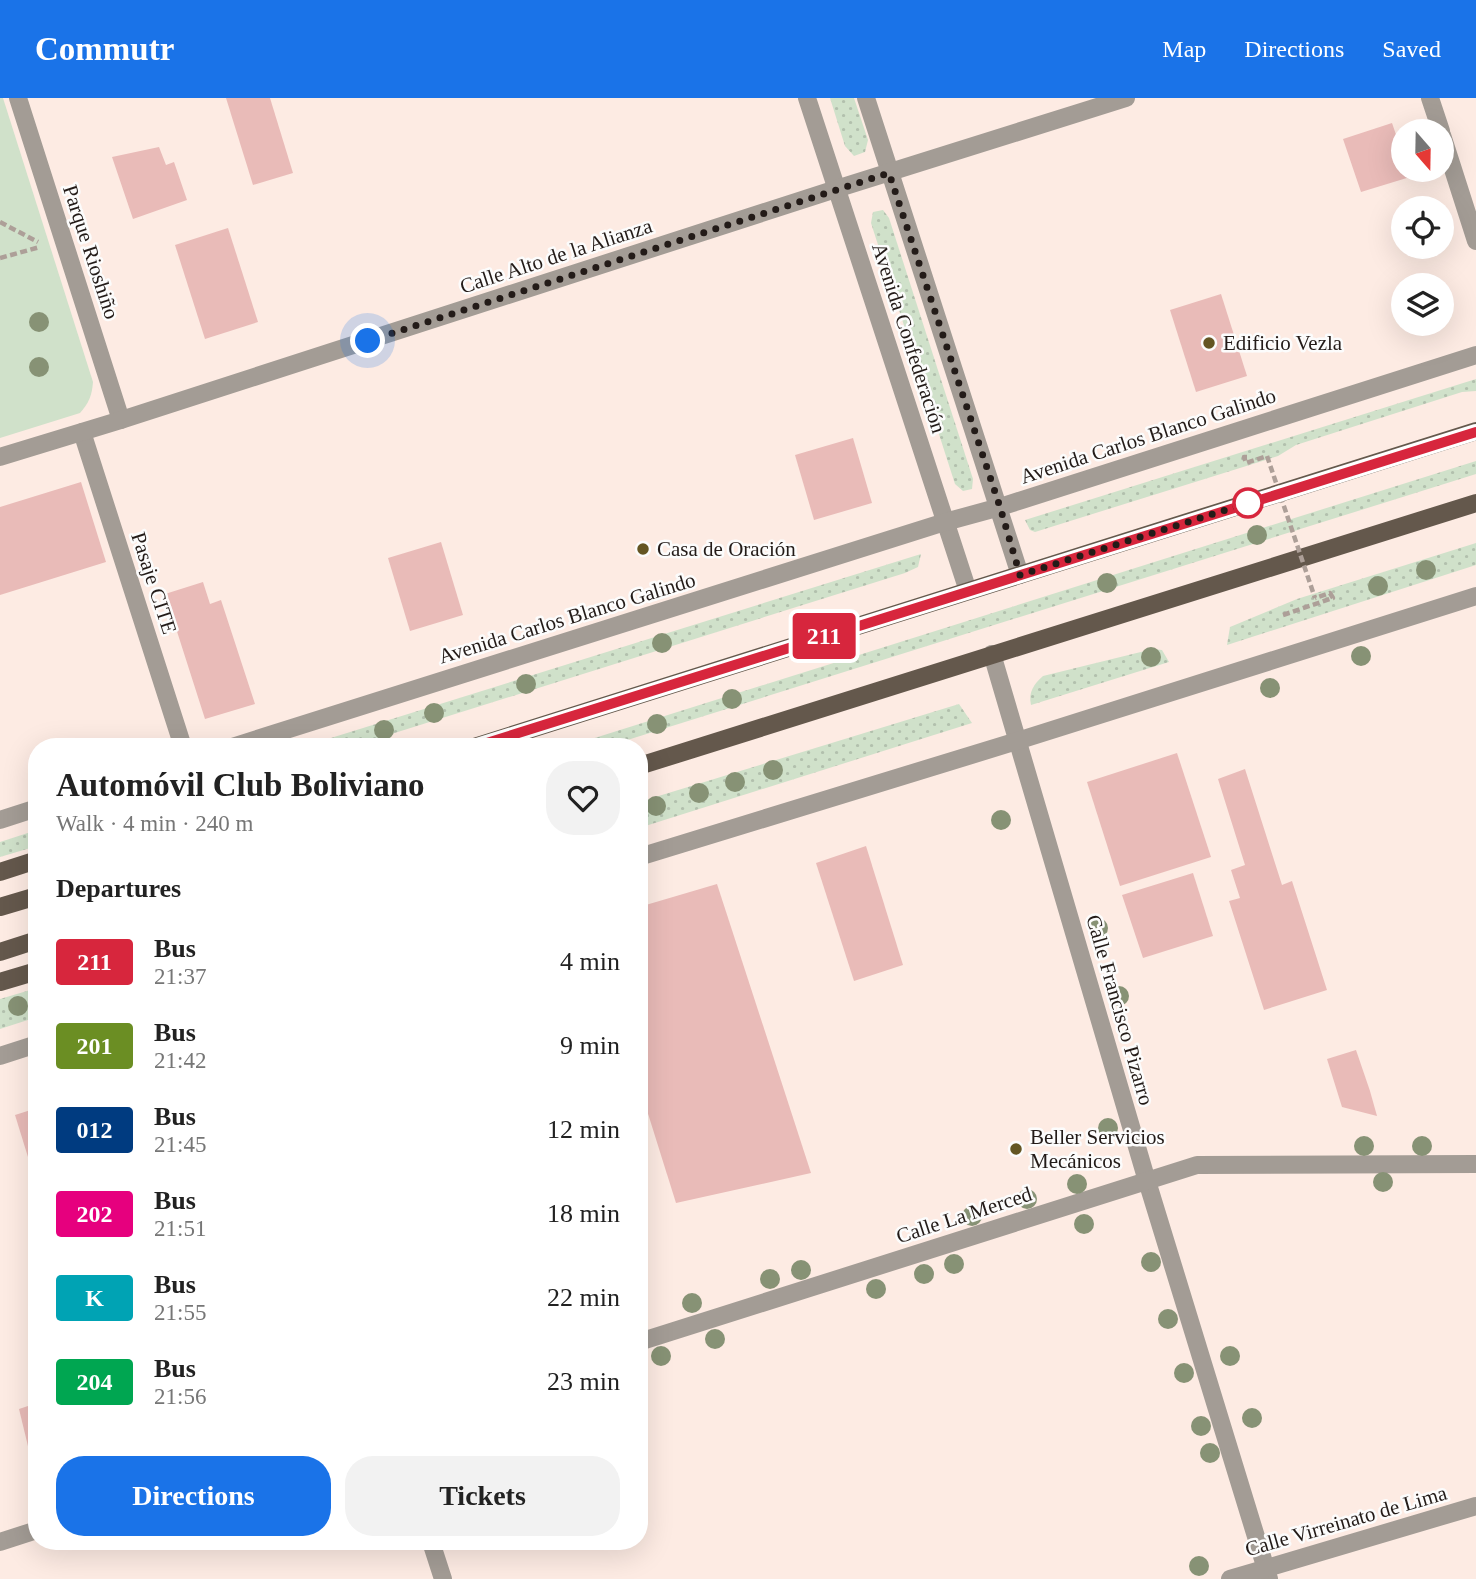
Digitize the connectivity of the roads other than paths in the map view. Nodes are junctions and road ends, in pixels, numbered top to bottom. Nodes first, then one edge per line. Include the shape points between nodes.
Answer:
1 (18, 98) edge
2 (807, 98) edge
3 (866, 98) edge
4 (1126, 98) edge
5 (1430, 98) edge
6 (1437, 119) edge
7 (889, 173) junction
8 (1454, 173) edge
9 (836, 189) junction
10 (1476, 241) edge
11 (1476, 355) edge
12 (121, 420) junction
13 (82, 432) junction
14 (1476, 432) edge
15 (0, 457) edge
16 (1476, 503) edge
17 (1000, 507) junction
18 (946, 522) junction
19 (1020, 575) junction
20 (968, 591) junction
21 (1476, 596) edge
22 (992, 654) junction
23 (180, 738) edge
24 (261, 738) edge
25 (502, 738) edge
26 (1017, 741) junction
27 (648, 763) edge
28 (28, 811) edge
29 (0, 820) edge
30 (648, 854) edge
31 (28, 863) edge
32 (0, 872) edge
33 (28, 899) edge
34 (0, 907) edge
35 (28, 943) edge
36 (0, 952) edge
37 (28, 974) edge
38 (0, 982) edge
39 (28, 1047) edge
40 (0, 1056) edge
41 (1476, 1164) edge
42 (1147, 1181) junction
43 (648, 1339) edge
44 (1476, 1506) edge
45 (28, 1533) edge
46 (0, 1542) edge
47 (434, 1550) edge
48 (1268, 1573) edge
49 (443, 1579) edge
50 (1230, 1579) edge

1 - 12 street, Parque Rioshiño
2 - 9 street, Avenida Confederación
3 - 7 street, Avenida Confederación
4 - 7 street, Calle Alto de la Alianza
5 - 6 street
7 - 9 street, Calle Alto de la Alianza
7 - 17 street, Avenida Confederación
8 - 10 street
9 - 12 street, Calle Alto de la Alianza
9 - 18 street, Avenida Confederación
11 - 17 street, Avenida Carlos Blanco Galindo
12 - 13 street, Calle Alto de la Alianza
13 - 15 street, Calle Alto de la Alianza
13 - 23 street, Pasaje CITE
14 - 19 main road
16 - 22 main road
17 - 18 street, Avenida Carlos Blanco Galindo
17 - 19 street, Avenida Confederación
18 - 20 street, Avenida Confederación
18 - 24 street, Avenida Carlos Blanco Galindo
19 - 20 main road
20 - 25 main road
21 - 26 street
22 - 26 street, Calle Francisco Pizarro
22 - 27 main road
26 - 30 street
26 - 42 street, Calle Francisco Pizarro
28 - 29 street
31 - 32 main road
33 - 34 main road
35 - 36 main road
37 - 38 main road
39 - 40 street
41 - 42 street, Calle La Merced via 1197,1165
42 - 43 street, Calle La Merced
42 - 48 street, Calle Francisco Pizarro
44 - 48 street, Calle Virreinato de Lima
45 - 46 street
47 - 49 street
48 - 50 street, Calle Virreinato de Lima

